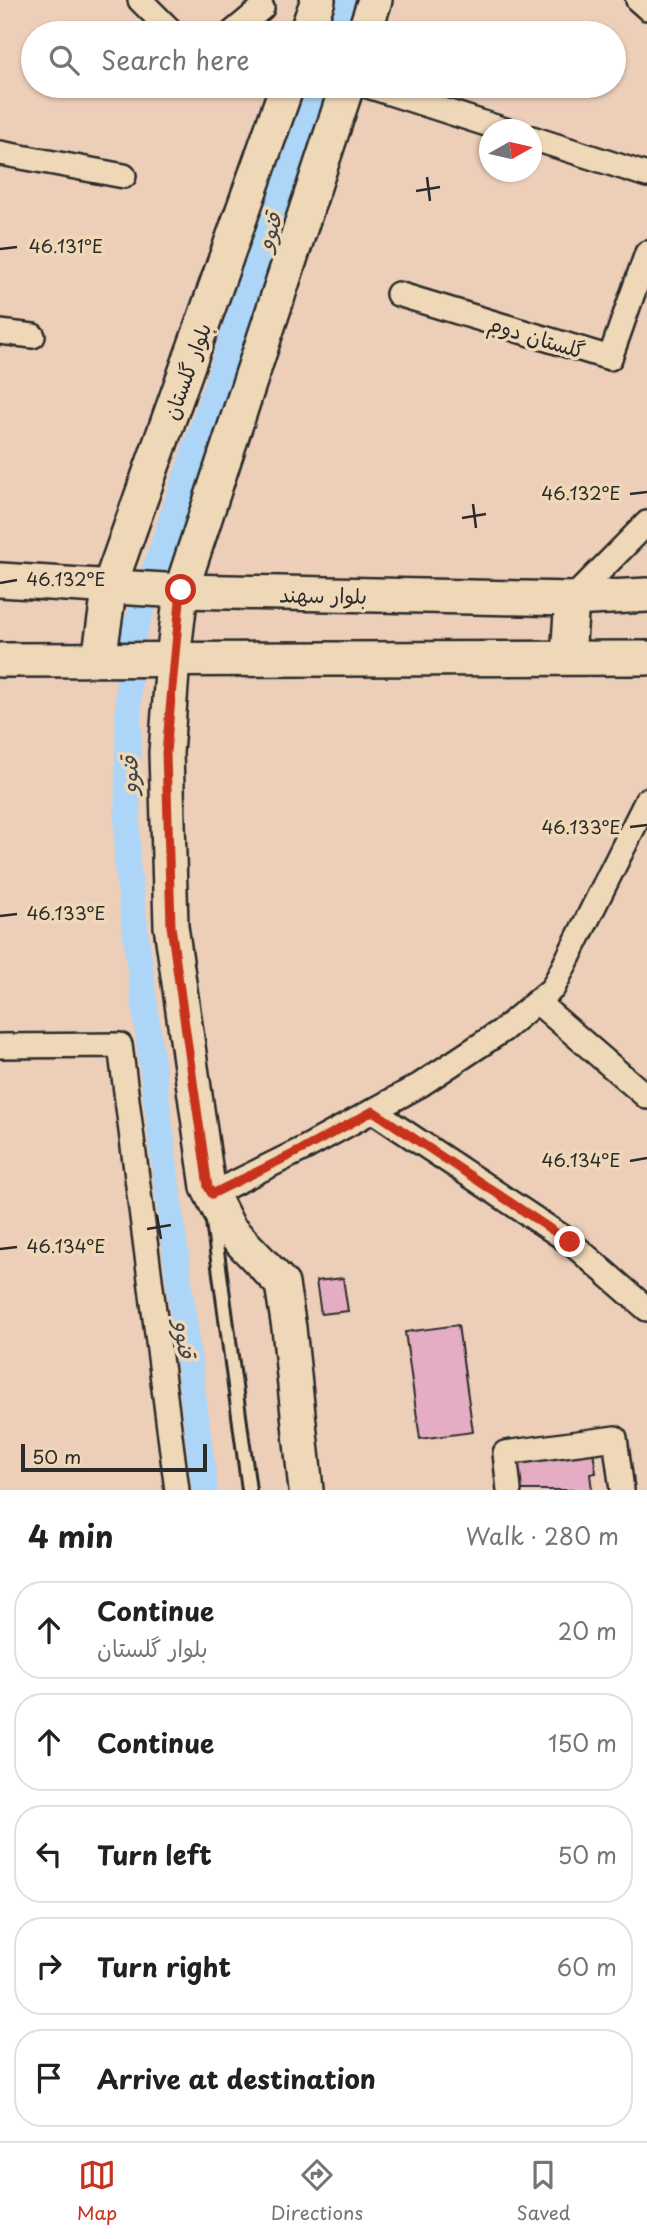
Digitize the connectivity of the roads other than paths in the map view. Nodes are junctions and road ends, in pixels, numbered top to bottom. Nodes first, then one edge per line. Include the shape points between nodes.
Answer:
1 (140, 0) edge
2 (318, 0) edge
3 (375, 0) edge
4 (638, 0) edge
5 (262, 8) dead end
6 (647, 8) edge
7 (161, 21) edge
8 (246, 21) edge
9 (310, 21) edge
10 (368, 21) edge
11 (283, 98) edge
12 (343, 98) edge
13 (405, 98) edge
14 (479, 122) edge
15 (542, 142) edge
16 (0, 153) edge
17 (647, 175) edge
18 (124, 176) dead end
19 (647, 253) edge
20 (398, 294) dead end
21 (0, 332) edge
22 (33, 336) dead end
23 (647, 523) edge
24 (0, 580) edge
25 (110, 585) junction
26 (181, 590) junction
27 (647, 595) edge
28 (572, 599) junction
29 (568, 657) junction
30 (647, 658) edge
31 (99, 659) junction
32 (173, 659) junction
33 (0, 660) edge
34 (647, 800) edge
35 (537, 1002) junction
36 (0, 1046) edge
37 (647, 1097) edge
38 (373, 1111) junction
39 (210, 1191) junction
40 (647, 1309) edge
41 (177, 1490) edge
42 (249, 1490) edge
43 (306, 1490) edge
44 (509, 1490) edge
45 (622, 1490) edge

1 - 7 street
2 - 9 street
3 - 10 street
4 - 6 street
5 - 8 street
11 - 25 street, بلوار گلستان
12 - 26 street
13 - 14 street
15 - 17 street
16 - 18 street
19 - 20 street, گلستان دوم via 610,358
21 - 22 street
23 - 28 street
24 - 25 street, بلوار سهند
25 - 26 street, بلوار سهند
25 - 31 street, بلوار گلستان
26 - 28 street, بلوار سهند
26 - 32 street
27 - 28 street, بلوار سهند
28 - 29 street
29 - 30 street
29 - 32 street
31 - 32 street
31 - 33 street
32 - 39 street via 166,753 171,926
34 - 35 street via 554,988
35 - 37 street
35 - 38 street via 503,1030
36 - 41 street via 120,1045
38 - 39 street
38 - 40 street via 570,1242
39 - 42 lane
39 - 43 street via 229,1229 282,1284
44 - 45 street via 506,1453 615,1438

